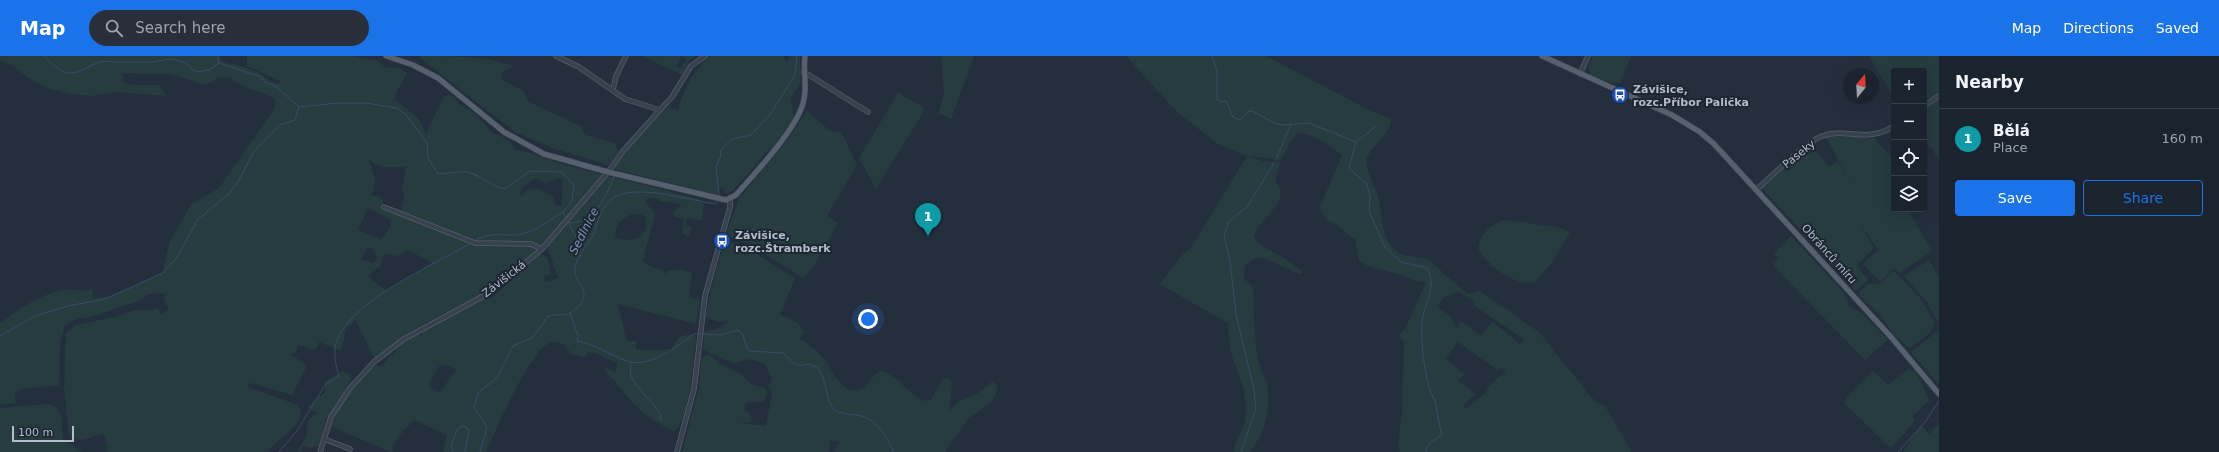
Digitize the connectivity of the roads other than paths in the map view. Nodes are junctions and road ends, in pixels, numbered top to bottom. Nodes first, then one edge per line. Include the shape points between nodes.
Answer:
1 (386, 56) edge
2 (556, 56) edge
3 (626, 56) edge
4 (705, 56) edge
5 (804, 56) edge
6 (1542, 56) edge
7 (1588, 56) edge
8 (804, 72) junction
9 (1580, 74) junction
10 (613, 90) junction
11 (1939, 96) edge
12 (1927, 104) edge
13 (660, 110) junction
14 (868, 112) dead end
15 (1891, 127) edge
16 (608, 172) junction
17 (1757, 189) junction
18 (730, 199) junction
19 (384, 207) dead end
20 (542, 249) junction
21 (1939, 394) edge
22 (324, 439) junction
23 (350, 449) dead end
24 (320, 452) edge
25 (676, 452) edge

1 - 16 main road via 414,65 443,81 523,144 554,158
2 - 10 street via 579,67
3 - 10 street via 616,76
4 - 13 street via 691,66 672,97
5 - 8 main road
6 - 9 main road, Obránců míru
7 - 9 street
8 - 14 street
8 - 18 main road via 804,99 796,120 739,192
9 - 17 main road, Obránců míru via 1672,115 1700,132
10 - 13 street via 625,100
11 - 12 street
13 - 16 street via 623,151
15 - 17 street, Paseky via 1874,135 1837,133 1822,136
16 - 18 main road via 715,198
16 - 20 street
17 - 21 main road, Obránců míru
18 - 25 street via 704,305 693,395
19 - 20 street, Závišická via 475,243 531,244
20 - 22 street, Závišická via 489,293 404,339 374,362 346,394 331,417
22 - 23 street
22 - 24 street, Závišická

